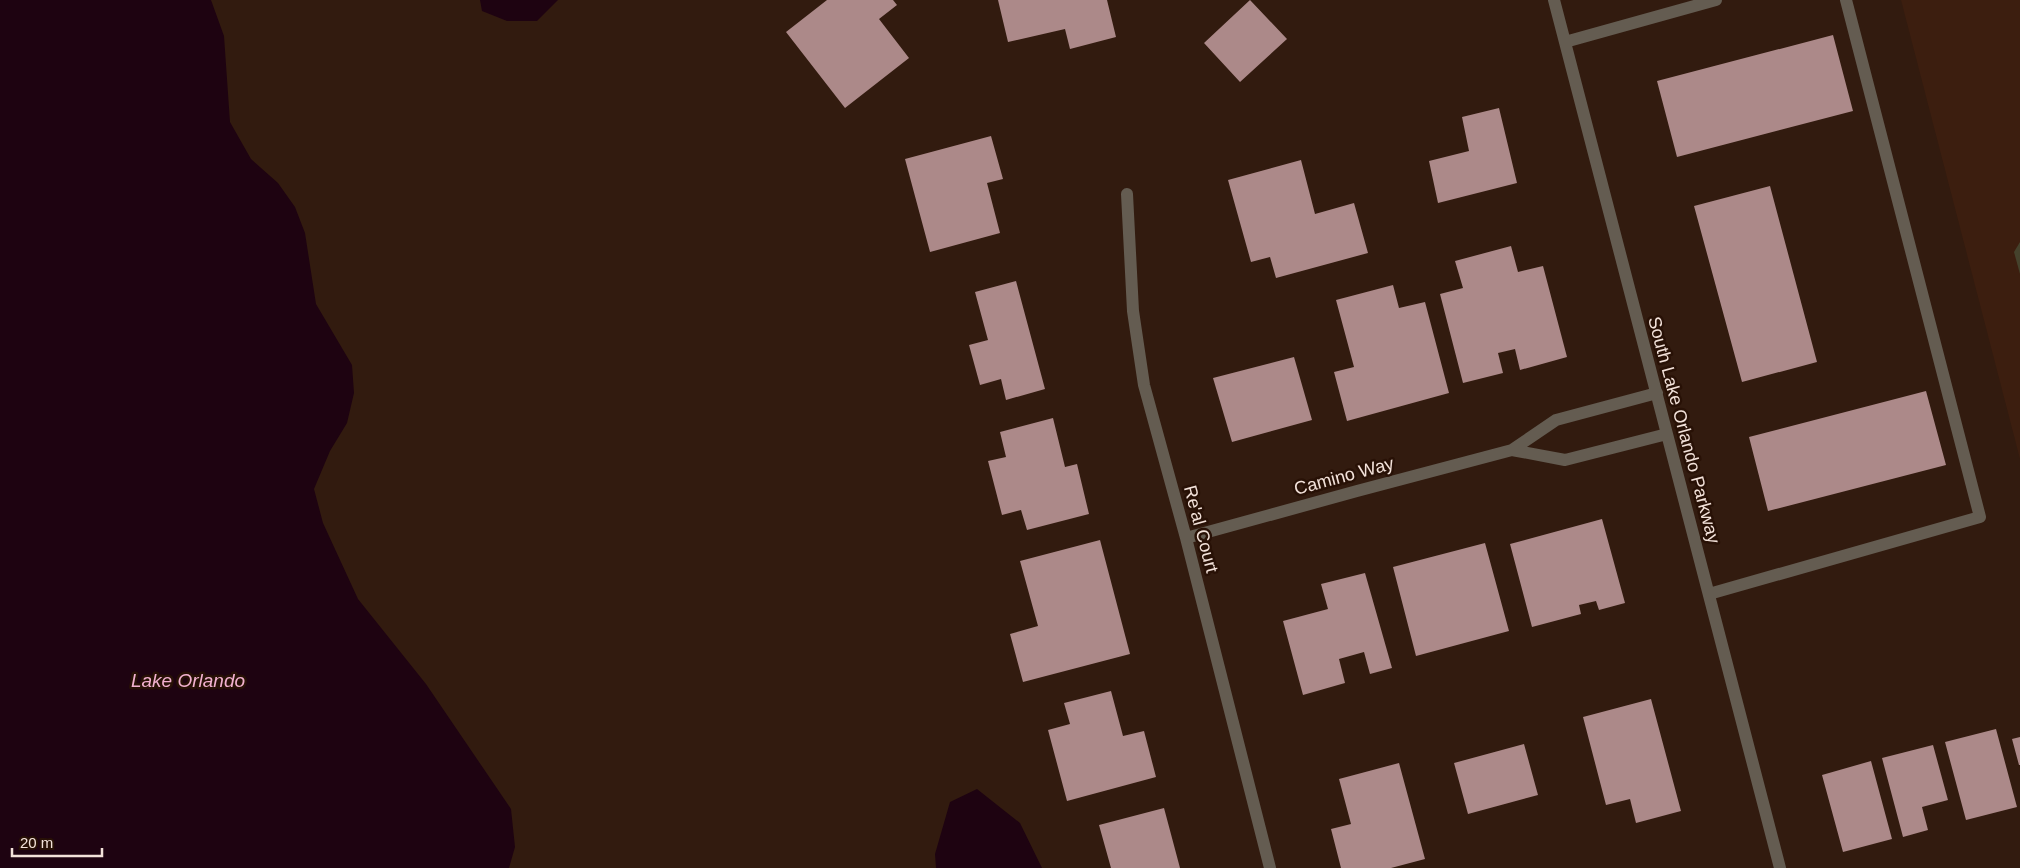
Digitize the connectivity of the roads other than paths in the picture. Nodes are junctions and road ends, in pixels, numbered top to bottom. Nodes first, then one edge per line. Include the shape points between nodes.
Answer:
1 (1554, 0) edge
2 (1716, 0) edge
3 (1846, 0) edge
4 (1565, 42) junction
5 (1127, 194) dead end
6 (1657, 393) junction
7 (1667, 434) junction
8 (1512, 450) junction
9 (1186, 538) junction
10 (1709, 594) junction
11 (1270, 868) edge
12 (1780, 868) edge

1 - 4 street, South Lake Orlando Parkway
2 - 4 street
3 - 10 street via 1980,517
4 - 6 street, South Lake Orlando Parkway
5 - 9 street, Re'al Court via 1133,312 1144,385
6 - 7 street, South Lake Orlando Parkway
6 - 8 street, Camino Way via 1556,420
7 - 8 street, Camino Way via 1565,460
7 - 10 street, South Lake Orlando Parkway
8 - 9 street, Camino Way
9 - 11 street, Re'al Court
10 - 12 street, South Lake Orlando Parkway

